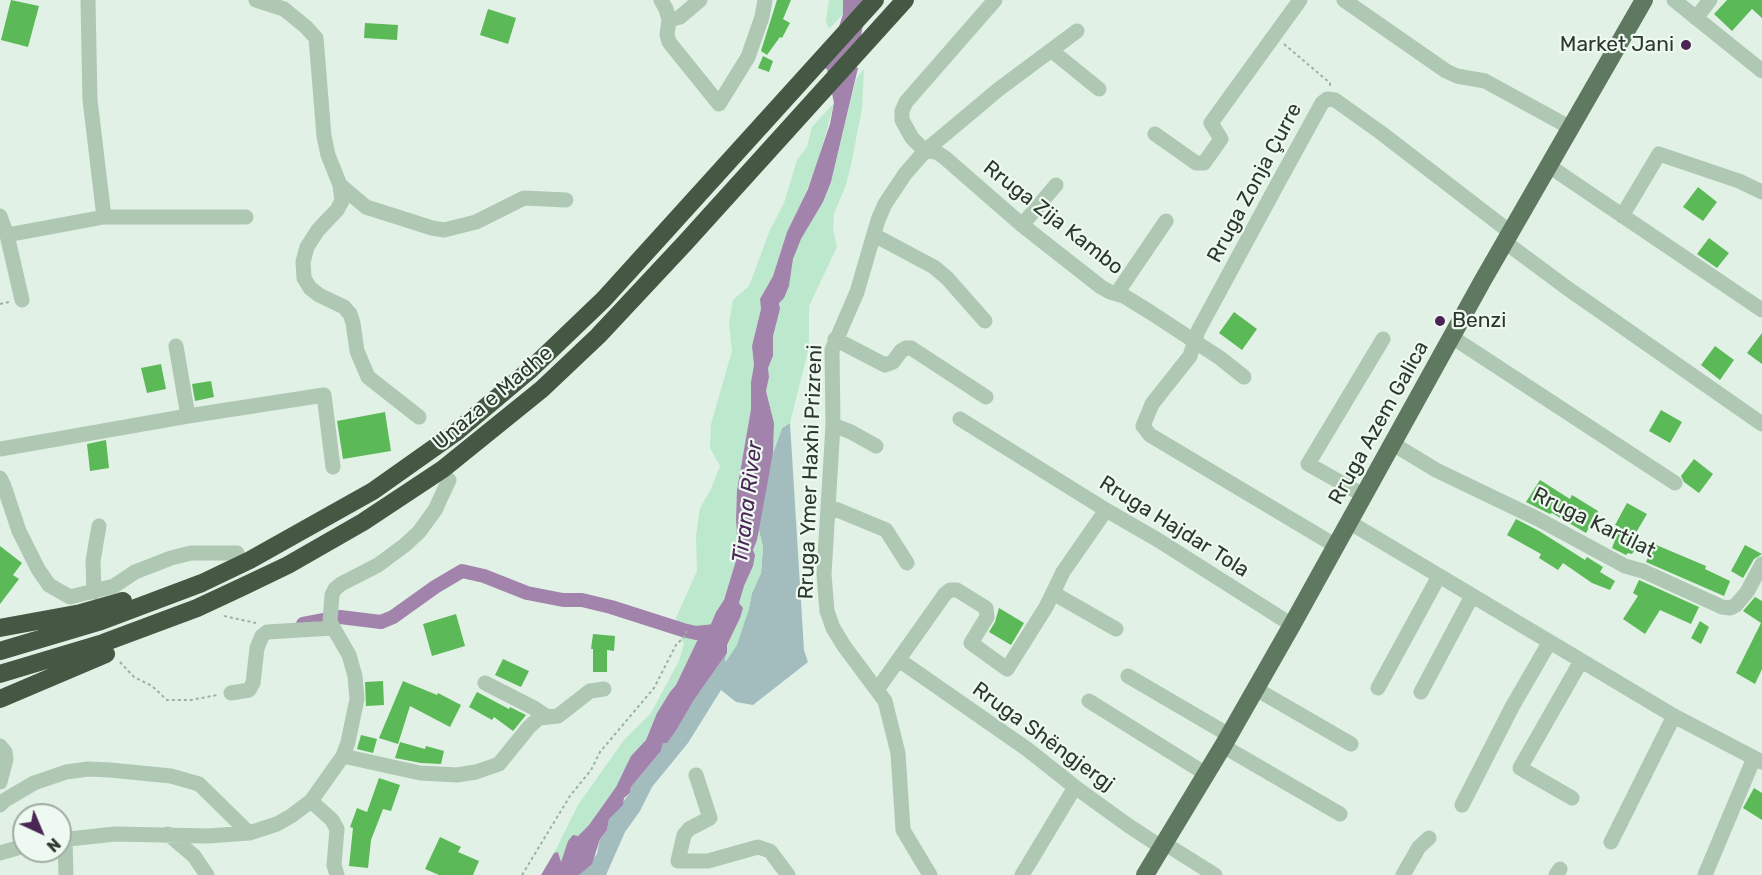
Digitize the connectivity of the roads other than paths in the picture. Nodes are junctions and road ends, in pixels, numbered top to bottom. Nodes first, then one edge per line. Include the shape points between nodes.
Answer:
1 (88, 0) edge
2 (256, 0) edge
3 (661, 0) edge
4 (700, 0) edge
5 (765, 0) edge
6 (874, 0) edge
7 (904, 0) edge
8 (995, 0) edge
9 (1300, 0) edge
10 (1344, 0) edge
11 (1644, 0) edge
12 (1674, 0) edge
13 (1710, 0) edge
14 (1696, 18) junction
15 (669, 20) junction
16 (1077, 31) dead end
17 (1052, 51) junction
18 (1762, 71) edge
19 (1099, 89) dead end
20 (1571, 128) junction
21 (1155, 134) dead end
22 (925, 151) junction
23 (1550, 166) junction
24 (340, 185) junction
25 (1056, 185) dead end
26 (1762, 192) edge
27 (566, 200) dead end
28 (0, 216) edge
29 (1622, 216) junction
30 (104, 217) junction
31 (246, 217) dead end
32 (1166, 221) dead end
33 (1022, 225) junction
34 (7, 235) junction
35 (874, 235) junction
36 (1508, 237) junction
37 (1117, 293) junction
38 (21, 300) dead end
39 (1762, 310) edge
40 (985, 321) dead end
41 (1452, 337) junction
42 (836, 339) junction
43 (1383, 339) dead end
44 (1195, 343) junction
45 (176, 345) dead end
46 (522, 377) junction
47 (1244, 377) dead end
48 (542, 389) junction
49 (986, 397) dead end
50 (188, 416) junction
51 (419, 417) dead end
52 (960, 419) dead end
53 (1762, 424) edge
54 (833, 425) junction
55 (1393, 444) junction
56 (876, 446) dead end
57 (0, 448) edge
58 (333, 467) dead end
59 (0, 478) edge
60 (449, 480) dead end
61 (1675, 483) dead end
62 (1365, 496) junction
63 (828, 506) junction
64 (1106, 510) junction
65 (1349, 522) junction
66 (99, 526) dead end
67 (1336, 546) junction
68 (237, 553) junction
69 (907, 562) dead end
70 (1762, 564) edge
71 (1439, 576) junction
72 (94, 592) junction
73 (1053, 592) junction
74 (1472, 596) junction
75 (331, 620) junction
76 (1292, 625) junction
77 (0, 628) edge
78 (1116, 629) dead end
79 (1549, 643) junction
80 (0, 651) edge
81 (899, 660) junction
82 (1581, 661) junction
83 (0, 674) edge
84 (1128, 676) dead end
85 (485, 683) dead end
86 (1256, 688) junction
87 (1378, 688) dead end
88 (604, 689) dead end
89 (877, 690) junction
90 (1421, 692) dead end
91 (231, 693) road end
92 (0, 699) edge
93 (1089, 701) dead end
94 (546, 716) junction
95 (1674, 716) junction
96 (1226, 741) junction
97 (1351, 744) dead end
98 (0, 746) edge
99 (343, 756) junction
100 (1758, 760) edge
101 (1206, 774) junction
102 (696, 775) dead end
103 (0, 782) edge
104 (1076, 787) junction
105 (1572, 798) dead end
106 (2, 800) edge
107 (310, 801) junction
108 (1462, 805) dead end
109 (1340, 814) dead end
110 (249, 833) junction
111 (168, 834) junction
112 (1429, 838) dead end
113 (72, 839) edge
114 (1611, 842) dead end
115 (1163, 845) junction
116 (687, 868) edge
117 (207, 875) edge
118 (337, 875) edge
119 (788, 875) edge
120 (930, 875) edge
121 (1022, 875) edge
122 (1145, 875) edge
123 (1215, 875) edge
124 (1403, 875) edge
125 (1705, 875) edge

1 - 30 street via 90,100
2 - 24 street via 284,9 316,39 324,136
3 - 15 street
4 - 15 street via 680,17
5 - 15 street via 748,57 719,104 669,42
6 - 46 highway, Unaza e Madhe via 610,292
7 - 48 highway, Unaza e Madhe via 656,275
8 - 22 street via 906,102 902,120
9 - 21 street via 1211,123 1221,139 1204,163 1196,163
10 - 20 street via 1446,71 1485,81
11 - 20 main road, Rruga Azem Galica via 1621,49
12 - 14 street
13 - 14 street
14 - 18 street
16 - 17 street
17 - 19 street
17 - 22 street
20 - 23 main road, Rruga Azem Galica
22 - 33 street, Rruga Zija Kambo via 944,157
22 - 35 street, Rruga Ymer Haxhi Prizreni via 885,204
23 - 29 street
23 - 36 main road, Rruga Azem Galica
24 - 27 street via 366,207 444,230 476,222 524,198
24 - 51 street via 342,201 307,247 304,278 310,288 350,314 357,351 368,377
25 - 33 street
26 - 29 street via 1659,154
28 - 34 street
29 - 39 street
30 - 31 street
30 - 34 street
32 - 37 street
33 - 37 street, Rruga Zija Kambo via 1101,287
34 - 38 street
35 - 40 street via 934,267
35 - 42 street, Rruga Ymer Haxhi Prizreni via 857,292
36 - 41 main road, Rruga Azem Galica
36 - 44 street, Rruga Zonja Çurre via 1380,132 1332,98 1327,99
36 - 53 street, Rruga Zonja Çurre via 1567,288
37 - 44 street, Rruga Zija Kambo
41 - 55 main road, Rruga Azem Galica
41 - 61 street
42 - 49 street via 885,365 911,348
42 - 54 street, Rruga Ymer Haxhi Prizreni via 832,350
43 - 62 street via 1308,464
44 - 47 street
44 - 67 street via 1180,372 1152,404 1144,420 1146,431
45 - 50 street
46 - 68 highway via 498,386 443,430 344,495
46 - 80 highway, Unaza e Madhe via 455,433 373,491 250,560 202,583 111,617
48 - 83 highway, Unaza e Madhe via 443,469 288,565 197,608 103,643
48 - 92 highway via 516,423 492,444 373,528 326,556 214,611
50 - 57 street
50 - 58 street via 324,395
52 - 64 street, Rruga Hajdar Tola
54 - 56 street
54 - 63 street, Rruga Ymer Haxhi Prizreni
55 - 62 main road, Rruga Azem Galica
55 - 70 street, Rruga Kartilat via 1625,566 1722,607 1736,605
59 - 72 street via 19,531 50,585 70,597
60 - 75 street via 419,532 378,565 335,589
62 - 65 main road, Rruga Azem Galica
63 - 69 street via 886,530
63 - 89 street, Rruga Ymer Haxhi Prizreni via 824,574 827,611 844,646
64 - 73 street
64 - 76 street, Rruga Hajdar Tola
65 - 67 main road, Rruga Azem Galica
65 - 71 street
66 - 72 street via 93,561
67 - 76 main road, Rruga Azem Galica
68 - 72 street via 190,553 171,558
68 - 77 highway via 114,604
71 - 74 street
71 - 87 street
73 - 78 street
73 - 81 street via 1006,669 971,643 987,617 986,608 954,589 945,594
74 - 79 street
74 - 90 street
75 - 91 street via 267,632 258,641 249,690
75 - 99 street via 349,655 357,688 354,719
76 - 86 main road, Rruga Azem Galica
79 - 82 street
79 - 108 street
81 - 89 street
81 - 104 street, Rruga Shëngjergj via 1028,748
82 - 95 street
82 - 105 street via 1520,768
84 - 96 street
85 - 94 street
86 - 96 main road, Rruga Azem Galica
86 - 97 street
88 - 94 street via 590,691 558,716
89 - 120 street, Rruga Ymer Haxhi Prizreni via 890,714 898,753 903,830
93 - 101 street
94 - 99 street via 533,722 499,764 457,775 394,769
95 - 100 street
95 - 114 street
96 - 101 main road, Rruga Azem Galica
96 - 109 street
98 - 103 street via 6,759
99 - 107 street
100 - 125 street
101 - 115 main road, Rruga Azem Galica
102 - 116 street via 710,818 684,835 678,861
104 - 115 street, Rruga Shëngjergj via 1137,832
104 - 121 street
106 - 110 street via 66,772 88,769 171,776 199,784
107 - 110 street via 277,824
107 - 118 street via 337,829
110 - 111 street
111 - 113 street
111 - 117 street via 190,851
112 - 124 street via 1419,847
115 - 122 main road, Rruga Azem Galica
115 - 123 street, Rruga Shëngjergj
116 - 119 street via 759,847 770,851

